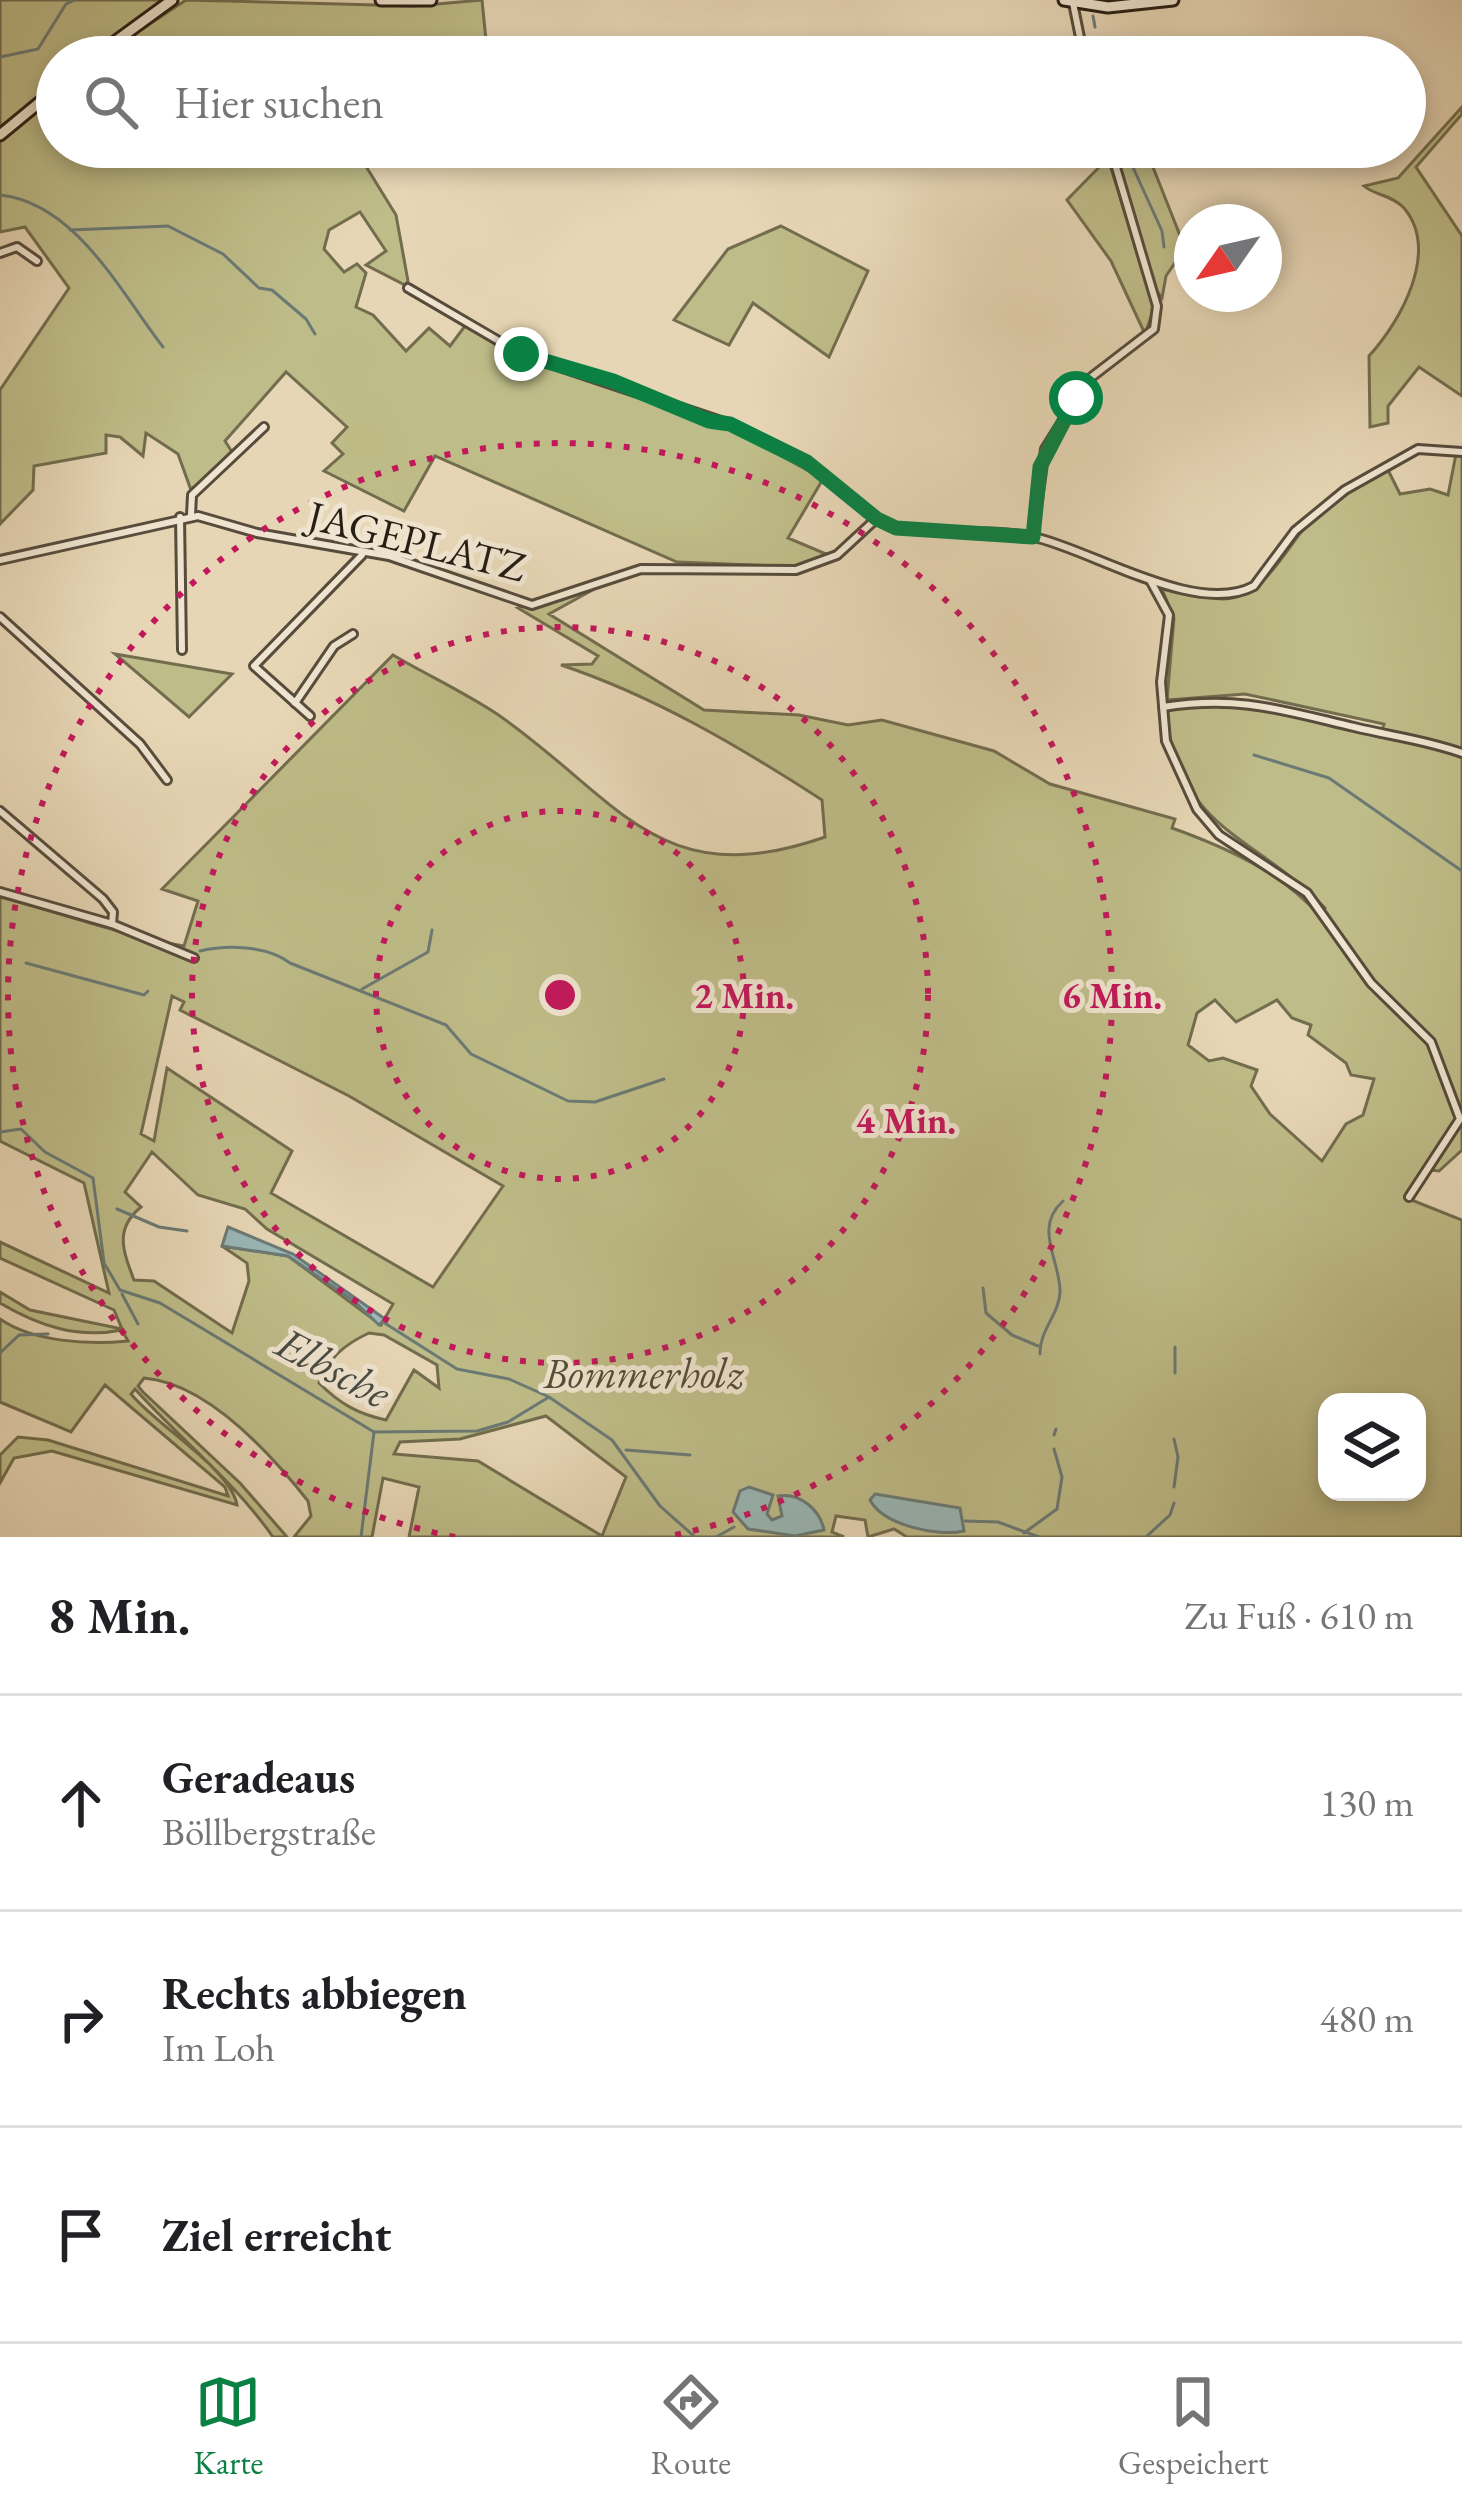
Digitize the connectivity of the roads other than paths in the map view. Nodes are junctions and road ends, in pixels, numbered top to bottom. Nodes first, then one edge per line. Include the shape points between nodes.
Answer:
1 (172, 0) edge
2 (381, 0) edge
3 (431, 0) edge
4 (1173, 0) edge
5 (1069, 1) edge
6 (123, 36) edge
7 (1078, 36) edge
8 (36, 105) edge
9 (0, 135) edge
10 (1116, 168) edge
11 (0, 253) edge
12 (37, 261) dead end
13 (409, 288) dead end
14 (264, 427) dead end
15 (1462, 452) edge
16 (190, 515) junction
17 (180, 517) junction
18 (877, 519) junction
19 (1033, 537) junction
20 (363, 554) junction
21 (0, 560) edge
22 (1150, 580) junction
23 (0, 616) edge
24 (352, 634) dead end
25 (182, 650) dead end
26 (295, 704) junction
27 (1163, 706) junction
28 (310, 716) dead end
29 (1462, 753) edge
30 (167, 779) dead end
31 (0, 811) edge
32 (0, 892) edge
33 (112, 924) junction
34 (194, 958) dead end
35 (1460, 1126) edge
36 (1409, 1197) dead end

1 - 6 main road
2 - 3 main road
4 - 5 main road via 1108,7
5 - 7 street
8 - 9 main road
10 - 19 street via 1156,321 1149,335 1089,379 1045,449
11 - 12 street via 17,247
13 - 18 street via 521,354 730,424 807,462
14 - 16 street via 191,495
15 - 22 street via 1418,449 1345,490 1309,517 1246,590 1210,595
16 - 17 street, JAGEPLATZ
16 - 20 street, JAGEPLATZ
17 - 21 street, JAGEPLATZ
17 - 25 street
18 - 19 street via 920,531
18 - 20 street, JAGEPLATZ via 817,565 641,569 532,605
19 - 22 street
20 - 26 street via 256,663
22 - 27 street via 1169,615
23 - 30 street via 140,744
24 - 26 street via 338,641
26 - 28 street
27 - 29 street via 1250,700
27 - 35 street via 1166,742 1206,822 1307,893 1371,983 1422,1029
31 - 33 street via 103,899
32 - 33 street
33 - 34 street
35 - 36 street

